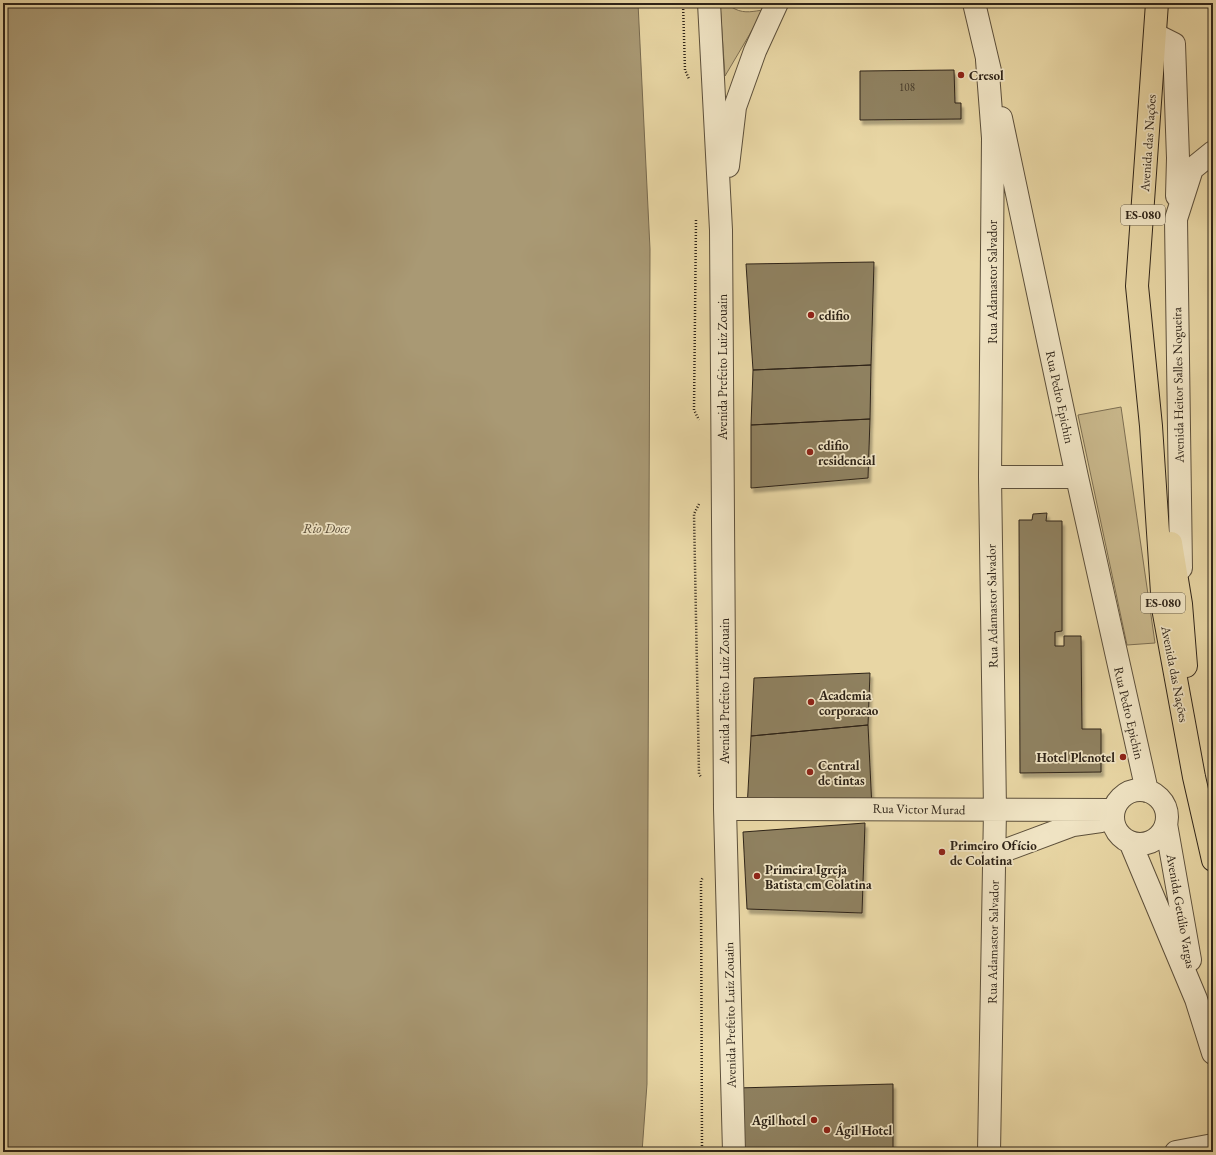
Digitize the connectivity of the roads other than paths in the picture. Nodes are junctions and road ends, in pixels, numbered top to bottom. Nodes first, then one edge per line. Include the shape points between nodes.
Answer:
1 (709, 3) edge
2 (777, 3) edge
3 (974, 3) edge
4 (1157, 3) edge
5 (1156, 35) junction
6 (999, 137) junction
7 (1213, 152) edge
8 (1185, 164) junction
9 (721, 230) junction
10 (1151, 426) junction
11 (990, 477) junction
12 (1077, 477) junction
13 (1181, 604) junction
14 (1194, 777) junction
15 (1147, 791) junction
16 (725, 809) junction
17 (995, 810) junction
18 (1113, 815) junction
19 (1073, 817) junction
20 (1166, 824) junction
21 (1131, 844) junction
22 (995, 854) junction
23 (1213, 860) edge
24 (1196, 999) junction
25 (1213, 1053) edge
26 (1213, 1145) edge
27 (734, 1152) edge
28 (988, 1152) edge
29 (1176, 1152) edge

1 - 9 street, Avenida Prefeito Luiz Zouain
2 - 9 street, Avenida Prefeito Luiz Zouain via 755,51 735,107
3 - 6 street, Rua Pedro Epichin via 988,60
4 - 5 main road, Avenida das Nações / ES-080
5 - 8 street, Avenida Heitor Salles Nogueira via 1174,44
5 - 10 main road, Avenida das Nações / ES-080 via 1138,286
6 - 11 street, Rua Adamastor Salvador
6 - 12 street, Rua Pedro Epichin
7 - 8 street
8 - 13 street, Avenida Heitor Salles Nogueira via 1176,219
9 - 16 street, Avenida Prefeito Luiz Zouain
10 - 13 main road, Avenida das Nações / ES-080
10 - 14 main road, Avenida das Nações / ES-080 via 1163,608
11 - 12 street
11 - 17 street, Rua Adamastor Salvador
12 - 15 street, Rua Pedro Epichin
13 - 14 main road, Avenida das Nações / ES-080
14 - 23 main road, Avenida das Nações / ES-080
15 - 18 street via 1138,790 1123,796 1117,802
15 - 20 street via 1157,797 1165,807
16 - 17 street, Rua Victor Murad
16 - 27 street, Avenida Prefeito Luiz Zouain
17 - 19 street, Rua Victor Murad
17 - 22 street, Rua Adamastor Salvador
18 - 19 street, Rua Victor Murad
18 - 21 street via 1114,828
19 - 22 street, Rua Victor Murad
20 - 21 street via 1163,832 1149,843
20 - 24 street, Avenida Getúlio Vargas
21 - 24 street, Avenida Getúlio Vargas
22 - 28 street, Rua Adamastor Salvador
24 - 25 street, Avenida Getúlio Vargas
26 - 29 street

